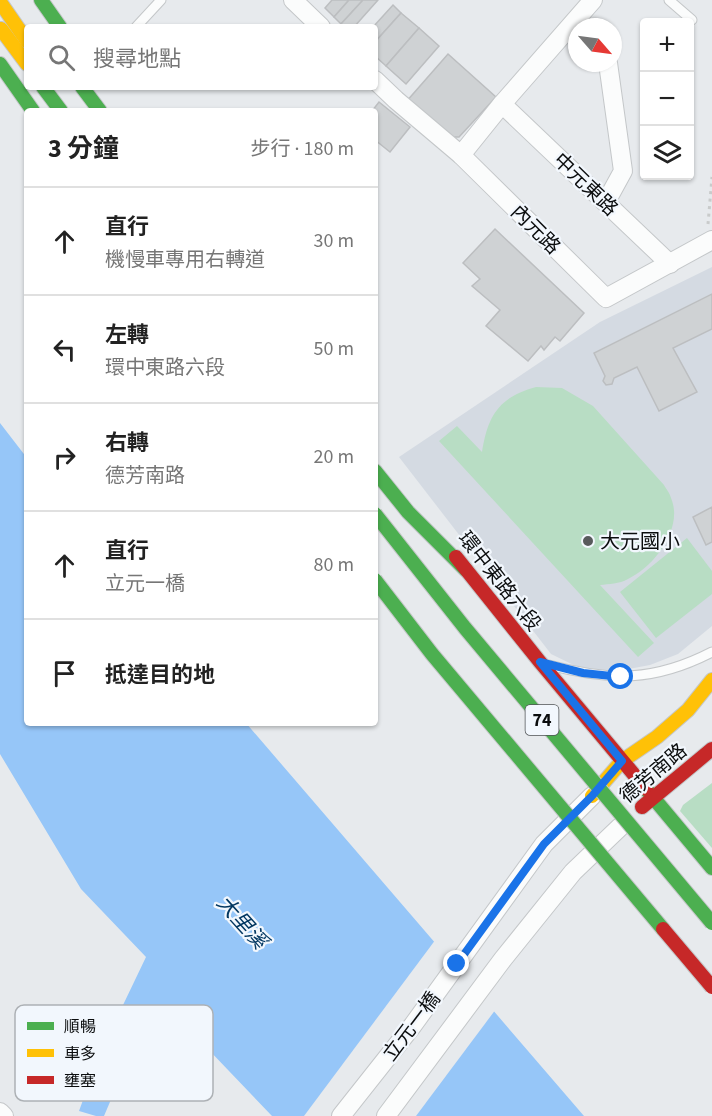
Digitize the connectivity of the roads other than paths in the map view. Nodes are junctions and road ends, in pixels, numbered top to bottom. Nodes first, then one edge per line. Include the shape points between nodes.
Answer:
1 (41, 0) edge
2 (161, 0) edge
3 (293, 0) edge
4 (592, 0) edge
5 (669, 0) edge
6 (0, 2) edge
7 (580, 18) edge
8 (690, 18) edge
9 (58, 24) edge
10 (139, 24) edge
11 (318, 24) edge
12 (0, 27) edge
13 (568, 34) edge
14 (24, 38) edge
15 (24, 60) edge
16 (0, 64) edge
17 (609, 72) edge
18 (378, 83) edge
19 (45, 90) edge
20 (61, 90) edge
21 (84, 90) edge
22 (502, 104) junction
23 (31, 108) edge
24 (59, 108) edge
25 (73, 108) edge
26 (98, 108) edge
27 (461, 155) junction
28 (606, 202) junction
29 (709, 242) edge
30 (670, 264) junction
31 (378, 458) edge
32 (378, 475) edge
33 (378, 518) edge
34 (378, 528) edge
35 (466, 570) junction
36 (378, 584) edge
37 (712, 652) edge
38 (540, 662) junction
39 (712, 680) edge
40 (712, 748) edge
41 (622, 761) junction
42 (592, 796) junction
43 (652, 798) junction
44 (620, 827) junction
45 (712, 868) edge
46 (712, 923) edge
47 (712, 937) edge
48 (712, 987) edge
49 (0, 1112) edge
50 (4, 1116) edge
51 (341, 1116) edge
52 (386, 1116) edge

1 - 9 main road
2 - 10 lane
3 - 11 street
4 - 7 street
5 - 8 lane
6 - 14 main road
12 - 15 main road
13 - 22 street
16 - 23 main road
17 - 28 street via 623,171
18 - 27 street, 內元路
19 - 24 main road
20 - 25 main road
21 - 26 main road
22 - 27 street
22 - 28 street, 中元東路
27 - 30 street, 內元路 via 606,298
28 - 30 street, 中元東路
29 - 30 street, 內元路
31 - 35 main road, 環中東路六段
32 - 35 main road via 408,512
33 - 46 main road, 74, bridge
34 - 42 main road
35 - 38 main road, 環中東路六段
36 - 48 main road, 74, bridge via 432,654
37 - 38 lane via 669,670 621,677
38 - 41 main road, 環中東路六段
39 - 41 main road, 德芳南路 via 688,710
40 - 43 main road, 德芳南路
41 - 42 main road, 德芳南路
41 - 43 main road, 環中東路六段
42 - 44 main road
42 - 51 street, 立元一橋 via 544,844 413,1025
43 - 44 main road, 德芳南路
43 - 45 main road, 環中東路六段
44 - 47 main road
44 - 52 street, 立元一橋 via 573,872
49 - 50 street

